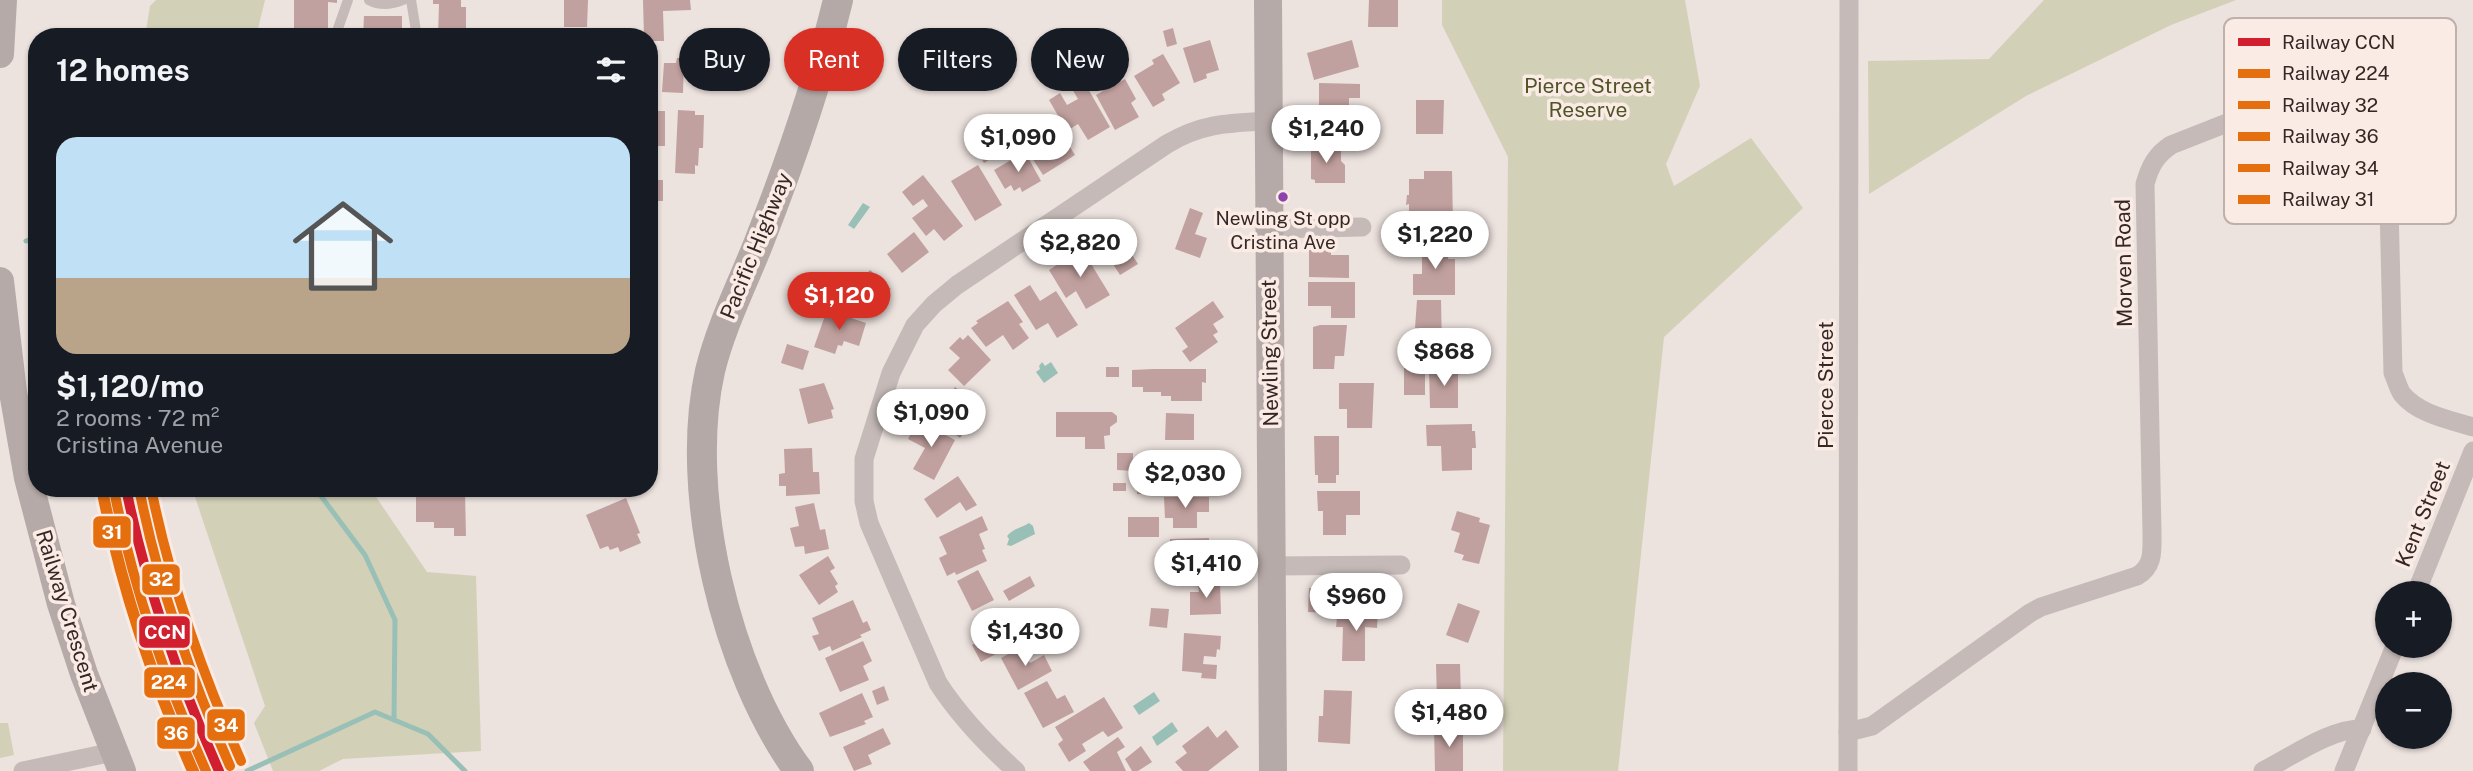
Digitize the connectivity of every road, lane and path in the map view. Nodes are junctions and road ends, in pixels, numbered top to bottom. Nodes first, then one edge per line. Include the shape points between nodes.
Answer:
1 (3, 0) edge
2 (348, 0) edge
3 (369, 0) edge
4 (403, 0) edge
5 (411, 0) edge
6 (838, 0) edge
7 (1268, 0) edge
8 (1849, 0) edge
9 (338, 28) edge
10 (416, 28) edge
11 (0, 54) edge
12 (1268, 121) junction
13 (2224, 124) edge
14 (2389, 224) edge
15 (1362, 227) dead end
16 (1268, 229) junction
17 (0, 281) edge
18 (2473, 427) edge
19 (2473, 451) edge
20 (28, 478) edge
21 (2468, 480) edge
22 (33, 497) edge
23 (1401, 565) dead end
24 (1272, 566) junction
25 (2422, 581) edge
26 (2390, 658) edge
27 (2362, 729) junction
28 (1848, 732) junction
29 (118, 761) edge
30 (23, 771) edge
31 (799, 771) edge
32 (1016, 771) edge
33 (1273, 771) edge
34 (1848, 771) edge
35 (2263, 771) edge
36 (2344, 771) edge

1 - 11 street
2 - 9 lane
3 - 4 lane via 392,5
5 - 10 lane
6 - 31 main road, Pacific Highway via 797,139 723,329 703,412 704,482 724,614 763,710
7 - 12 street, Newling Street
8 - 28 street, Pierce Street
12 - 16 street, Newling Street
12 - 32 street via 1207,125 1156,151 934,304 915,326 891,373 864,459 869,523 938,682 970,727
13 - 28 street, Morven Road via 2159,153 2145,184 2152,533 2146,571 2030,612 1872,726
14 - 18 street, Morven Road via 2393,373 2402,394 2418,407
15 - 16 street
16 - 24 street, Newling Street
17 - 20 street, Railway Crescent
19 - 21 street, Kent Street
21 - 25 street, Kent Street
22 - 29 street, Railway Crescent via 61,604
23 - 24 street
24 - 33 street, Newling Street
26 - 27 street
27 - 35 street via 2329,737
27 - 36 street
28 - 34 street, Pierce Street
29 - 30 street

